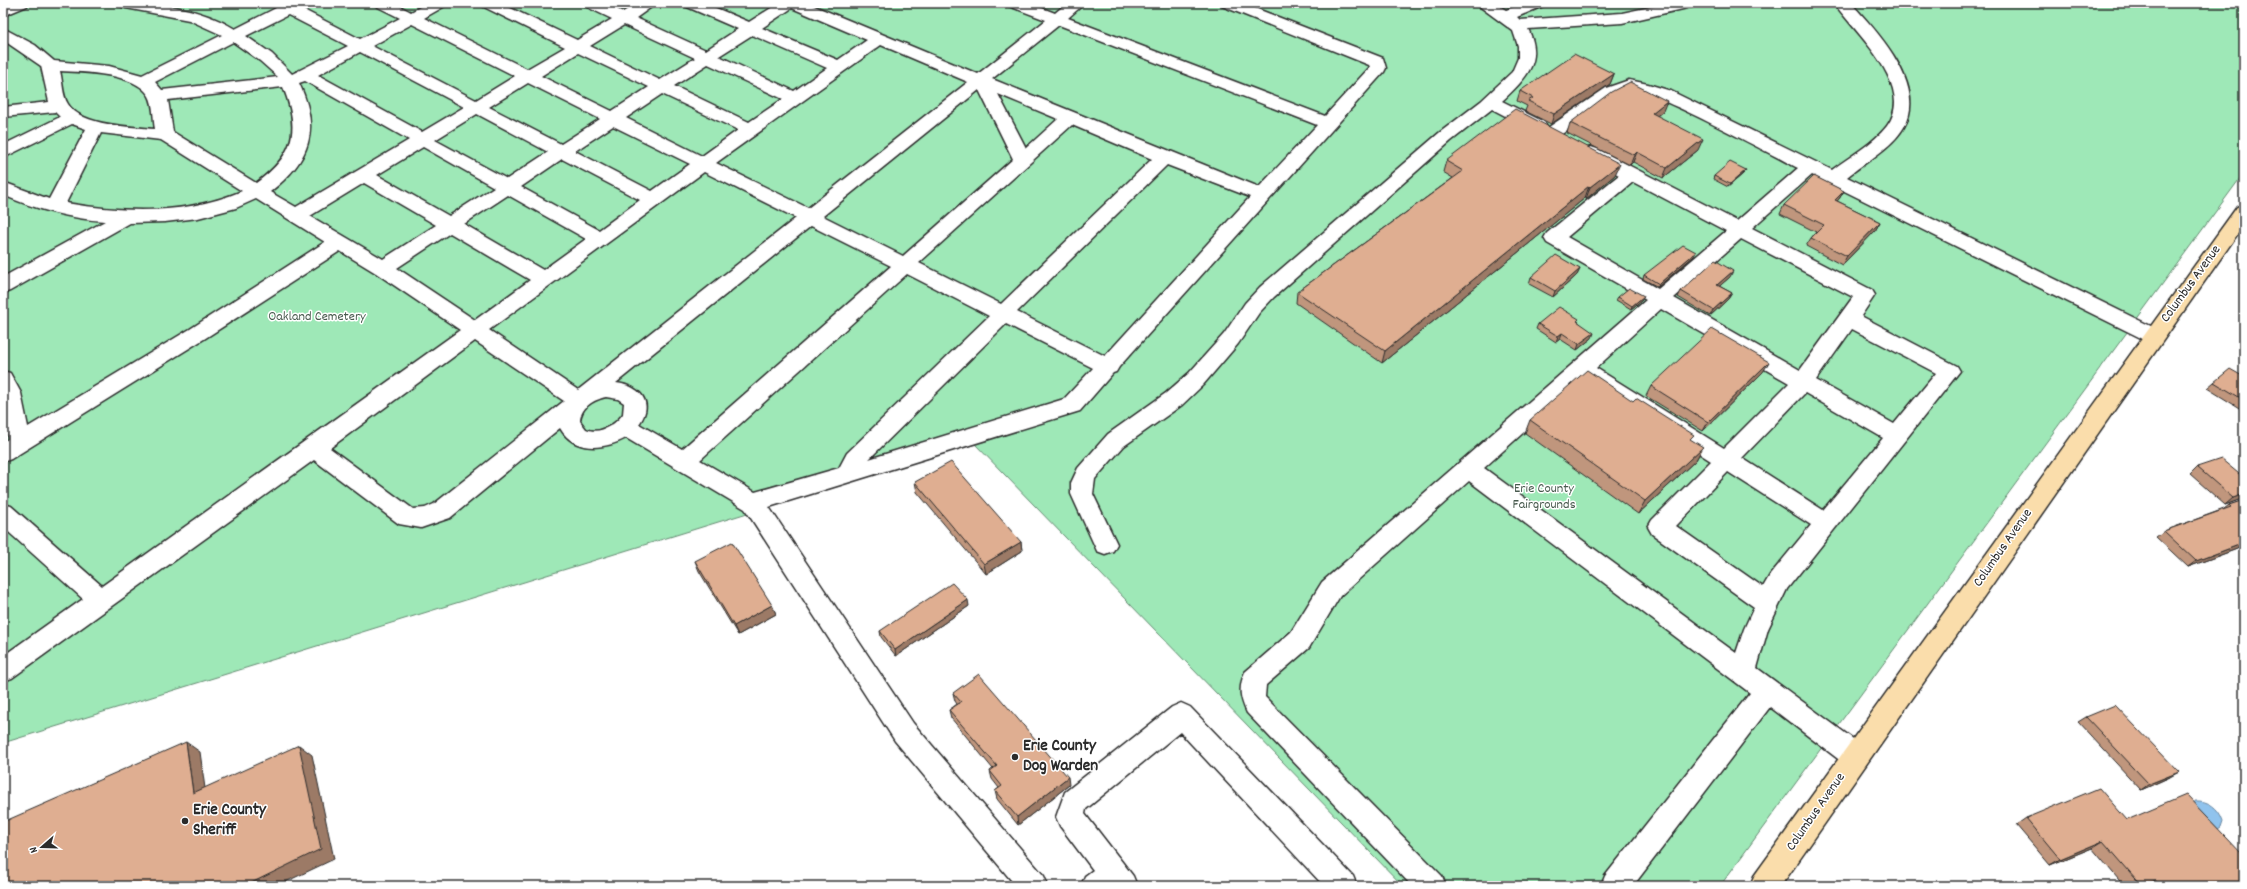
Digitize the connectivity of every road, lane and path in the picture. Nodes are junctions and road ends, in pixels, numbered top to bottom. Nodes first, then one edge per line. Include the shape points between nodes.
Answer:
1 (20, 3) edge
2 (126, 3) edge
3 (382, 3) edge
4 (439, 3) edge
5 (488, 3) edge
6 (591, 3) edge
7 (649, 3) edge
8 (691, 3) edge
9 (792, 3) edge
10 (1015, 3) edge
11 (1077, 3) edge
12 (1228, 3) edge
13 (1483, 3) edge
14 (1537, 3) edge
15 (1690, 3) edge
16 (1842, 3) edge
17 (288, 5) edge
18 (3, 11) edge
19 (412, 18) junction
20 (624, 18) junction
21 (1057, 20) junction
22 (1512, 20) junction
23 (750, 28) junction
24 (3, 34) edge
25 (234, 35) junction
26 (879, 39) junction
27 (360, 46) junction
28 (577, 46) junction
29 (706, 57) junction
30 (50, 66) junction
31 (839, 67) junction
32 (306, 75) junction
33 (528, 76) junction
34 (982, 80) junction
35 (143, 81) junction
36 (288, 81) junction
37 (661, 86) junction
38 (158, 96) junction
39 (795, 98) junction
40 (1491, 102) junction
41 (476, 107) junction
42 (3, 112) edge
43 (66, 112) junction
44 (1070, 118) junction
45 (613, 119) junction
46 (1328, 123) junction
47 (96, 126) junction
48 (750, 130) junction
49 (1552, 133) junction
50 (164, 135) junction
51 (421, 140) junction
52 (3, 152) edge
53 (562, 152) junction
54 (1164, 157) junction
55 (1024, 160) junction
56 (702, 164) junction
57 (1811, 166) junction
58 (1631, 174) junction
59 (364, 175) junction
60 (1835, 178) junction
61 (508, 187) junction
62 (3, 188) edge
63 (257, 192) junction
64 (1262, 195) junction
65 (654, 200) junction
66 (55, 206) junction
67 (2244, 211) edge
68 (296, 216) junction
69 (127, 217) junction
70 (808, 218) junction
71 (449, 225) junction
72 (1738, 230) junction
73 (601, 239) junction
74 (339, 242) junction
75 (905, 265) junction
76 (383, 268) junction
77 (545, 280) junction
78 (3, 286) edge
79 (1660, 299) junction
80 (1002, 314) junction
81 (1849, 319) junction
82 (472, 331) junction
83 (2154, 336) junction
84 (1109, 367) junction
85 (1582, 368) junction
86 (3, 379) edge
87 (1804, 382) junction
88 (579, 401) junction
89 (626, 427) junction
90 (1897, 436) junction
91 (11, 448) edge
92 (314, 448) junction
93 (1726, 460) junction
94 (683, 462) junction
95 (1468, 468) junction
96 (847, 475) junction
97 (753, 502) junction
98 (3, 513) edge
99 (1826, 523) junction
100 (1105, 544) dead end
101 (101, 600) junction
102 (1768, 604) junction
103 (6, 664) edge
104 (1743, 673) junction
105 (1767, 691) junction
106 (1855, 756) junction
107 (1110, 882) edge
108 (1034, 886) edge
109 (1343, 886) edge
110 (1432, 886) edge
111 (1615, 886) edge
112 (1764, 886) edge

1 - 18 lane
2 - 25 lane via 155,7 213,23
3 - 19 lane
4 - 19 lane
5 - 28 lane
6 - 20 lane
7 - 20 lane
8 - 23 lane
9 - 23 lane
9 - 26 lane
10 - 21 lane
11 - 21 lane
12 - 46 lane via 1377,62 1378,68
13 - 22 lane
14 - 22 lane
15 - 22 lane via 1622,18
16 - 60 lane via 1874,40 1899,84 1903,106 1895,127
17 - 25 lane
17 - 27 lane
19 - 27 lane
19 - 33 lane
20 - 28 lane
20 - 29 lane
21 - 34 lane
21 - 46 lane
22 - 40 lane via 1522,33 1526,59 1523,67
23 - 29 lane
23 - 31 lane
24 - 30 lane via 42,58
25 - 35 lane
25 - 36 lane via 276,66
26 - 31 lane
26 - 34 lane
27 - 32 lane
27 - 41 lane
28 - 33 lane
28 - 37 lane
29 - 37 lane
29 - 39 lane
30 - 35 lane via 95,69
30 - 43 lane via 57,101
31 - 39 lane
32 - 36 lane
32 - 51 lane
33 - 41 lane
33 - 45 lane
34 - 44 lane
34 - 55 lane
34 - 70 lane
35 - 38 lane
36 - 38 lane
36 - 63 lane via 299,112 301,133 298,151 287,166
37 - 45 lane
37 - 48 lane
38 - 50 lane
39 - 48 lane
40 - 49 lane
40 - 100 lane via 1446,136 1267,292 1196,379 1174,399 1122,435 1092,466 1083,479 1082,494
41 - 51 lane
41 - 53 lane
42 - 43 lane
43 - 47 lane
43 - 52 lane
44 - 54 lane
44 - 55 lane
45 - 53 lane
45 - 56 lane
46 - 64 lane
47 - 50 lane
47 - 66 lane
48 - 56 lane
49 - 57 lane via 1611,92 1635,85 1664,95
49 - 58 lane
50 - 63 lane
51 - 59 lane
51 - 61 lane
53 - 61 lane
53 - 65 lane
54 - 64 lane
54 - 80 lane
55 - 75 lane
56 - 65 lane
56 - 70 lane
57 - 60 lane
57 - 72 lane
58 - 72 lane
58 - 79 lane via 1554,238
59 - 68 lane
59 - 71 lane
60 - 83 lane
61 - 71 lane
61 - 73 lane
62 - 66 lane
63 - 68 lane
63 - 69 lane via 239,202 215,208 159,216
64 - 84 lane
65 - 73 lane
66 - 69 lane via 86,213
67 - 83 main road, Columbus Avenue
68 - 74 lane
69 - 78 lane
70 - 75 lane
70 - 88 lane
71 - 76 lane
71 - 77 lane
72 - 79 lane
72 - 81 lane via 1865,295
73 - 77 lane
74 - 76 lane
74 - 91 lane via 197,334
75 - 80 lane
75 - 94 lane
76 - 82 lane
77 - 82 lane
79 - 85 lane
79 - 87 lane
80 - 84 lane
80 - 96 lane via 855,459
81 - 87 lane
81 - 90 lane via 1950,371
82 - 88 lane
82 - 92 lane
83 - 106 main road, Columbus Avenue
84 - 96 lane via 1072,406
85 - 93 lane
85 - 95 lane
86 - 91 lane via 9,386 12,400
87 - 90 lane
87 - 93 lane
88 - 89 lane via 606,389 626,392 636,404 636,411
88 - 89 lane via 570,413 568,421 577,435 596,439 618,433
88 - 92 lane via 442,511 429,518 417,520 407,517
89 - 94 lane
90 - 99 lane
92 - 101 lane
93 - 99 lane
93 - 102 lane via 1660,527
94 - 97 lane
95 - 104 lane
95 - 110 lane via 1331,589 1300,640 1257,677 1251,687 1256,705
96 - 97 lane
97 - 108 lane via 904,732
98 - 101 lane
99 - 102 lane via 1778,582
101 - 103 lane
102 - 104 lane via 1756,629
104 - 105 lane
105 - 106 lane
105 - 111 lane
106 - 112 main road, Columbus Avenue
107 - 109 lane via 1070,817 1075,801 1181,715

